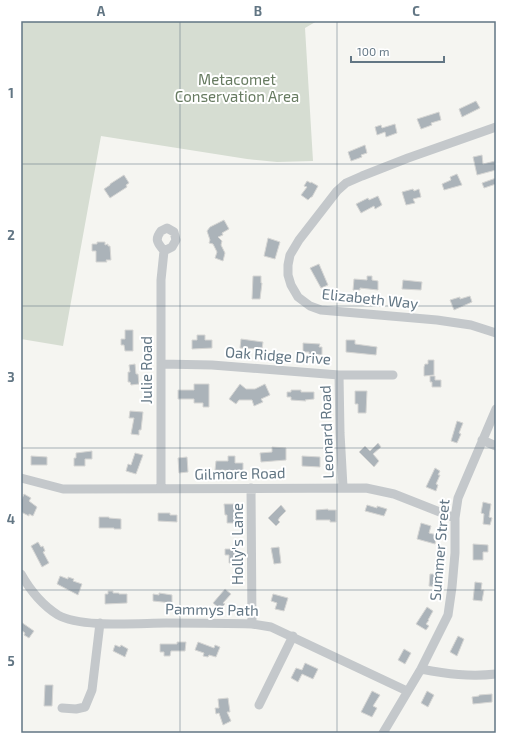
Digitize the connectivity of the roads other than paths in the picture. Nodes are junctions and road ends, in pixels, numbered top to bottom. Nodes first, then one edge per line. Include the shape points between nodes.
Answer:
1 (496, 128) edge
2 (164, 251) dead end
3 (496, 333) edge
4 (161, 364) junction
5 (339, 375) junction
6 (393, 376) dead end
7 (496, 408) edge
8 (482, 440) junction
9 (496, 446) edge
10 (21, 478) edge
11 (343, 487) junction
12 (251, 488) junction
13 (161, 489) junction
14 (455, 518) junction
15 (21, 574) edge
16 (100, 623) junction
17 (252, 624) junction
18 (293, 636) junction
19 (421, 669) junction
20 (496, 674) edge
21 (407, 691) junction
22 (259, 705) dead end
23 (62, 708) dead end
24 (383, 733) edge

1 - 3 street, Elizabeth Way via 408,158 346,183 337,191 290,255 288,275 298,297 310,306 322,310 437,320 471,325
2 - 4 street, Julie Road via 161,280
4 - 5 street, Oak Ridge Drive via 212,365
4 - 13 street, Julie Road
5 - 6 street, Oak Ridge Drive
5 - 11 street, Leonard Road
7 - 8 street, Summer Street
8 - 9 street
8 - 14 street, Summer Street via 458,498
10 - 13 street, Gilmore Road via 63,489
11 - 12 street, Gilmore Road
11 - 14 street, Gilmore Road via 366,488 394,494
12 - 13 street, Gilmore Road
12 - 17 street, Holly's Lane
14 - 19 street, Summer Street via 455,553 448,615
15 - 16 street, Pammys Path via 40,601 58,615 68,619
16 - 17 street, Pammys Path
16 - 23 street via 92,690 85,707
17 - 18 street, Pammys Path via 271,627
18 - 21 street, Pammys Path
18 - 22 street
19 - 20 street via 460,675
19 - 21 street, Summer Street
21 - 24 street, Summer Street

